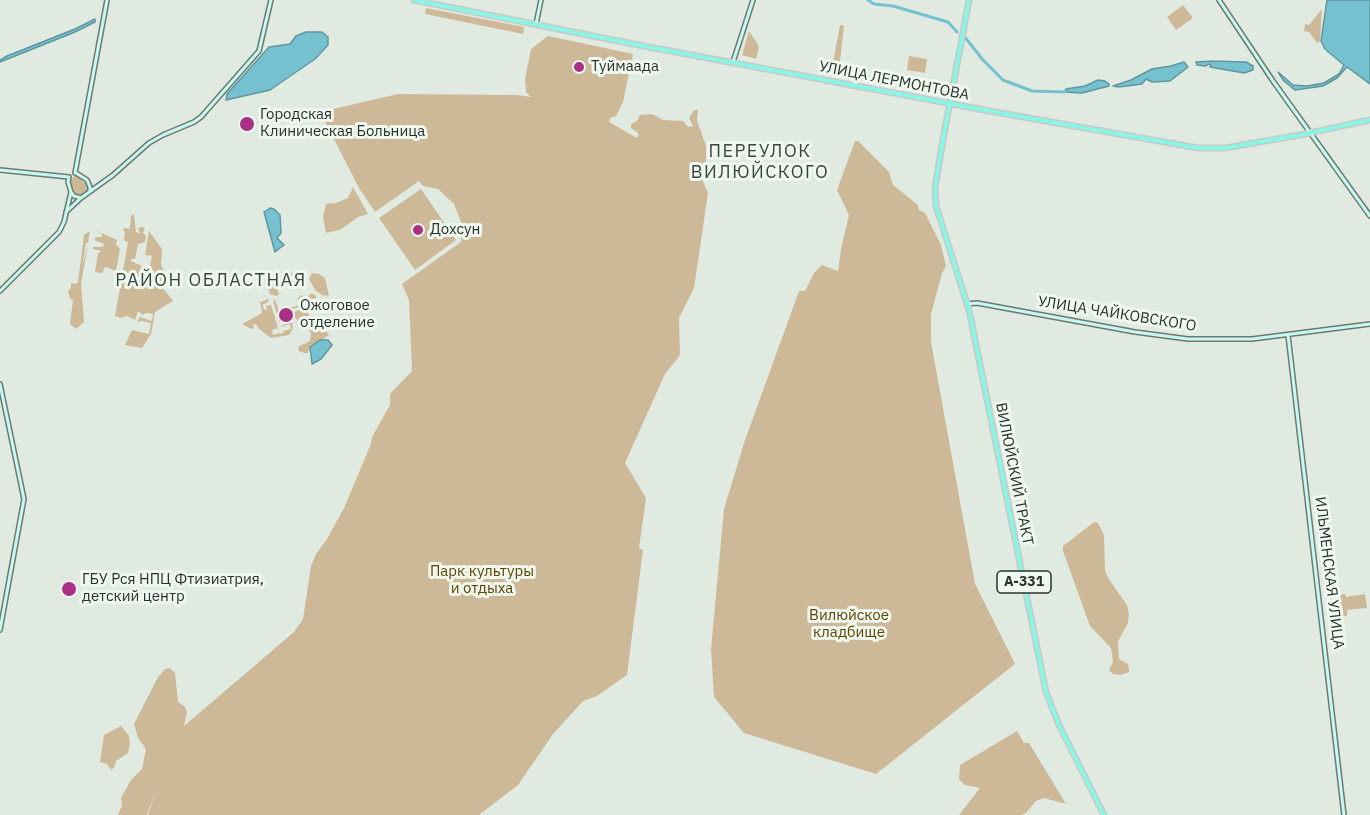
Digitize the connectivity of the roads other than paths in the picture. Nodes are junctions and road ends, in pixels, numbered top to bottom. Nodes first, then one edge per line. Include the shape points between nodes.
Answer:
1 (107, 0) edge
2 (271, 0) edge
3 (414, 0) edge
4 (541, 0) edge
5 (753, 0) edge
6 (969, 0) edge
7 (1219, 0) edge
8 (536, 24) junction
9 (733, 62) junction
10 (949, 103) junction
11 (1370, 120) edge
12 (1310, 132) junction
13 (0, 170) edge
14 (75, 173) junction
15 (63, 177) junction
16 (69, 177) junction
17 (68, 182) junction
18 (90, 184) junction
19 (97, 186) junction
20 (90, 191) junction
21 (71, 192) junction
22 (81, 198) junction
23 (66, 212) junction
24 (1370, 216) edge
25 (0, 291) edge
26 (968, 304) junction
27 (1370, 324) edge
28 (1288, 335) junction
29 (0, 384) edge
30 (0, 630) edge
31 (1104, 815) edge
32 (1344, 815) edge

1 - 14 street
2 - 19 street via 259,51 201,117 149,143
3 - 8 main road, УЛИЦА ЛЕРМОНТОВА
4 - 8 street
5 - 9 street
6 - 10 main road
7 - 12 street
8 - 9 main road, УЛИЦА ЛЕРМОНТОВА
9 - 10 main road, УЛИЦА ЛЕРМОНТОВА
10 - 12 main road, УЛИЦА ЛЕРМОНТОВА via 1198,148 1225,148
10 - 26 main road, А-331 via 935,188 936,206
11 - 12 main road, УЛИЦА ЛЕРМОНТОВА
12 - 24 street
13 - 15 street
14 - 16 street
14 - 18 street
15 - 16 street
15 - 17 street
16 - 17 street
17 - 21 street
18 - 19 street
18 - 20 street
19 - 20 street
20 - 22 street
21 - 22 street
21 - 23 street
22 - 23 street
23 - 25 street via 54,237
26 - 28 street, УЛИЦА ЧАЙКОВСКОГО via 1188,339
26 - 31 main road, ВИЛЮЙСКИЙ ТРАКТ / А-331 via 1046,692
27 - 28 street, УЛИЦА ЧАЙКОВСКОГО
28 - 32 street, ИЛЬМЕНСКАЯ УЛИЦА
29 - 30 street via 24,499

